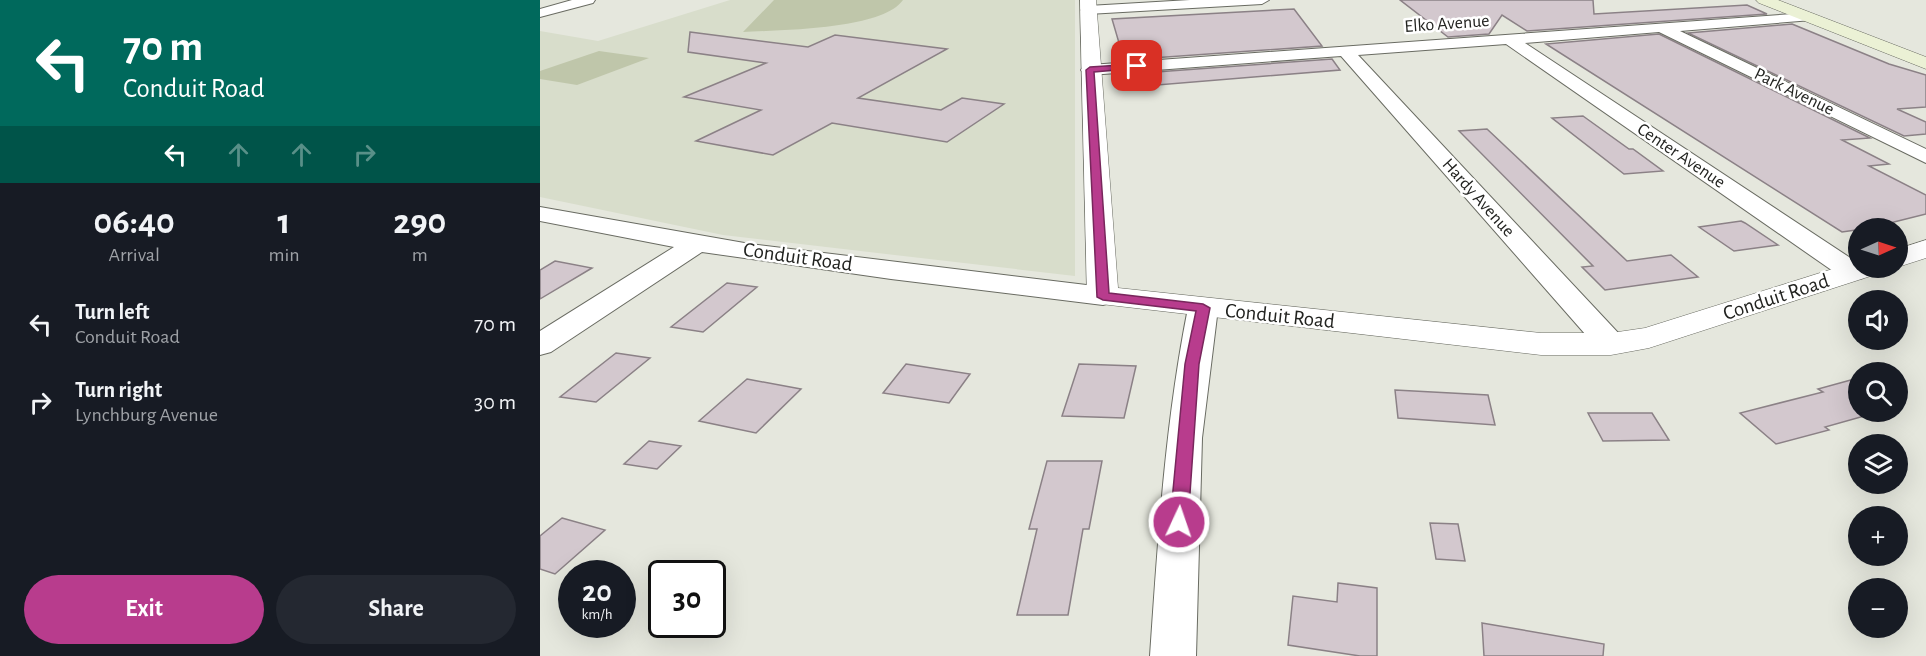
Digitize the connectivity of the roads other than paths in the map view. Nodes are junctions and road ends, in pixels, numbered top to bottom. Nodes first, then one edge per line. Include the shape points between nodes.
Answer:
1 (588, 0) edge
2 (1262, 0) edge
3 (1764, 0) edge
4 (1088, 5) edge
5 (540, 13) edge
6 (1807, 17) junction
7 (1662, 27) junction
8 (1509, 39) junction
9 (1345, 51) junction
10 (1926, 63) edge
11 (1090, 70) junction
12 (1926, 157) edge
13 (540, 214) edge
14 (698, 243) junction
15 (1926, 249) edge
16 (1908, 255) edge
17 (1848, 261) edge
18 (1848, 274) edge
19 (1103, 297) junction
20 (1203, 308) junction
21 (1611, 344) junction
22 (540, 345) edge
23 (1173, 656) edge

1 - 5 street
2 - 4 street
3 - 6 main road
4 - 11 street
6 - 7 street, Elko Avenue
6 - 10 main road
7 - 8 street, Elko Avenue
7 - 12 street, Park Avenue
8 - 9 street, Elko Avenue
8 - 17 street, Center Avenue
9 - 11 street, Elko Avenue
9 - 21 street, Hardy Avenue
11 - 19 street
13 - 14 street, Conduit Road
14 - 19 street, Conduit Road
14 - 22 street
15 - 16 street
18 - 21 street, Conduit Road via 1649,338
19 - 20 street, Conduit Road
20 - 21 street, Conduit Road via 1541,344
20 - 23 street via 1192,364 1180,500

